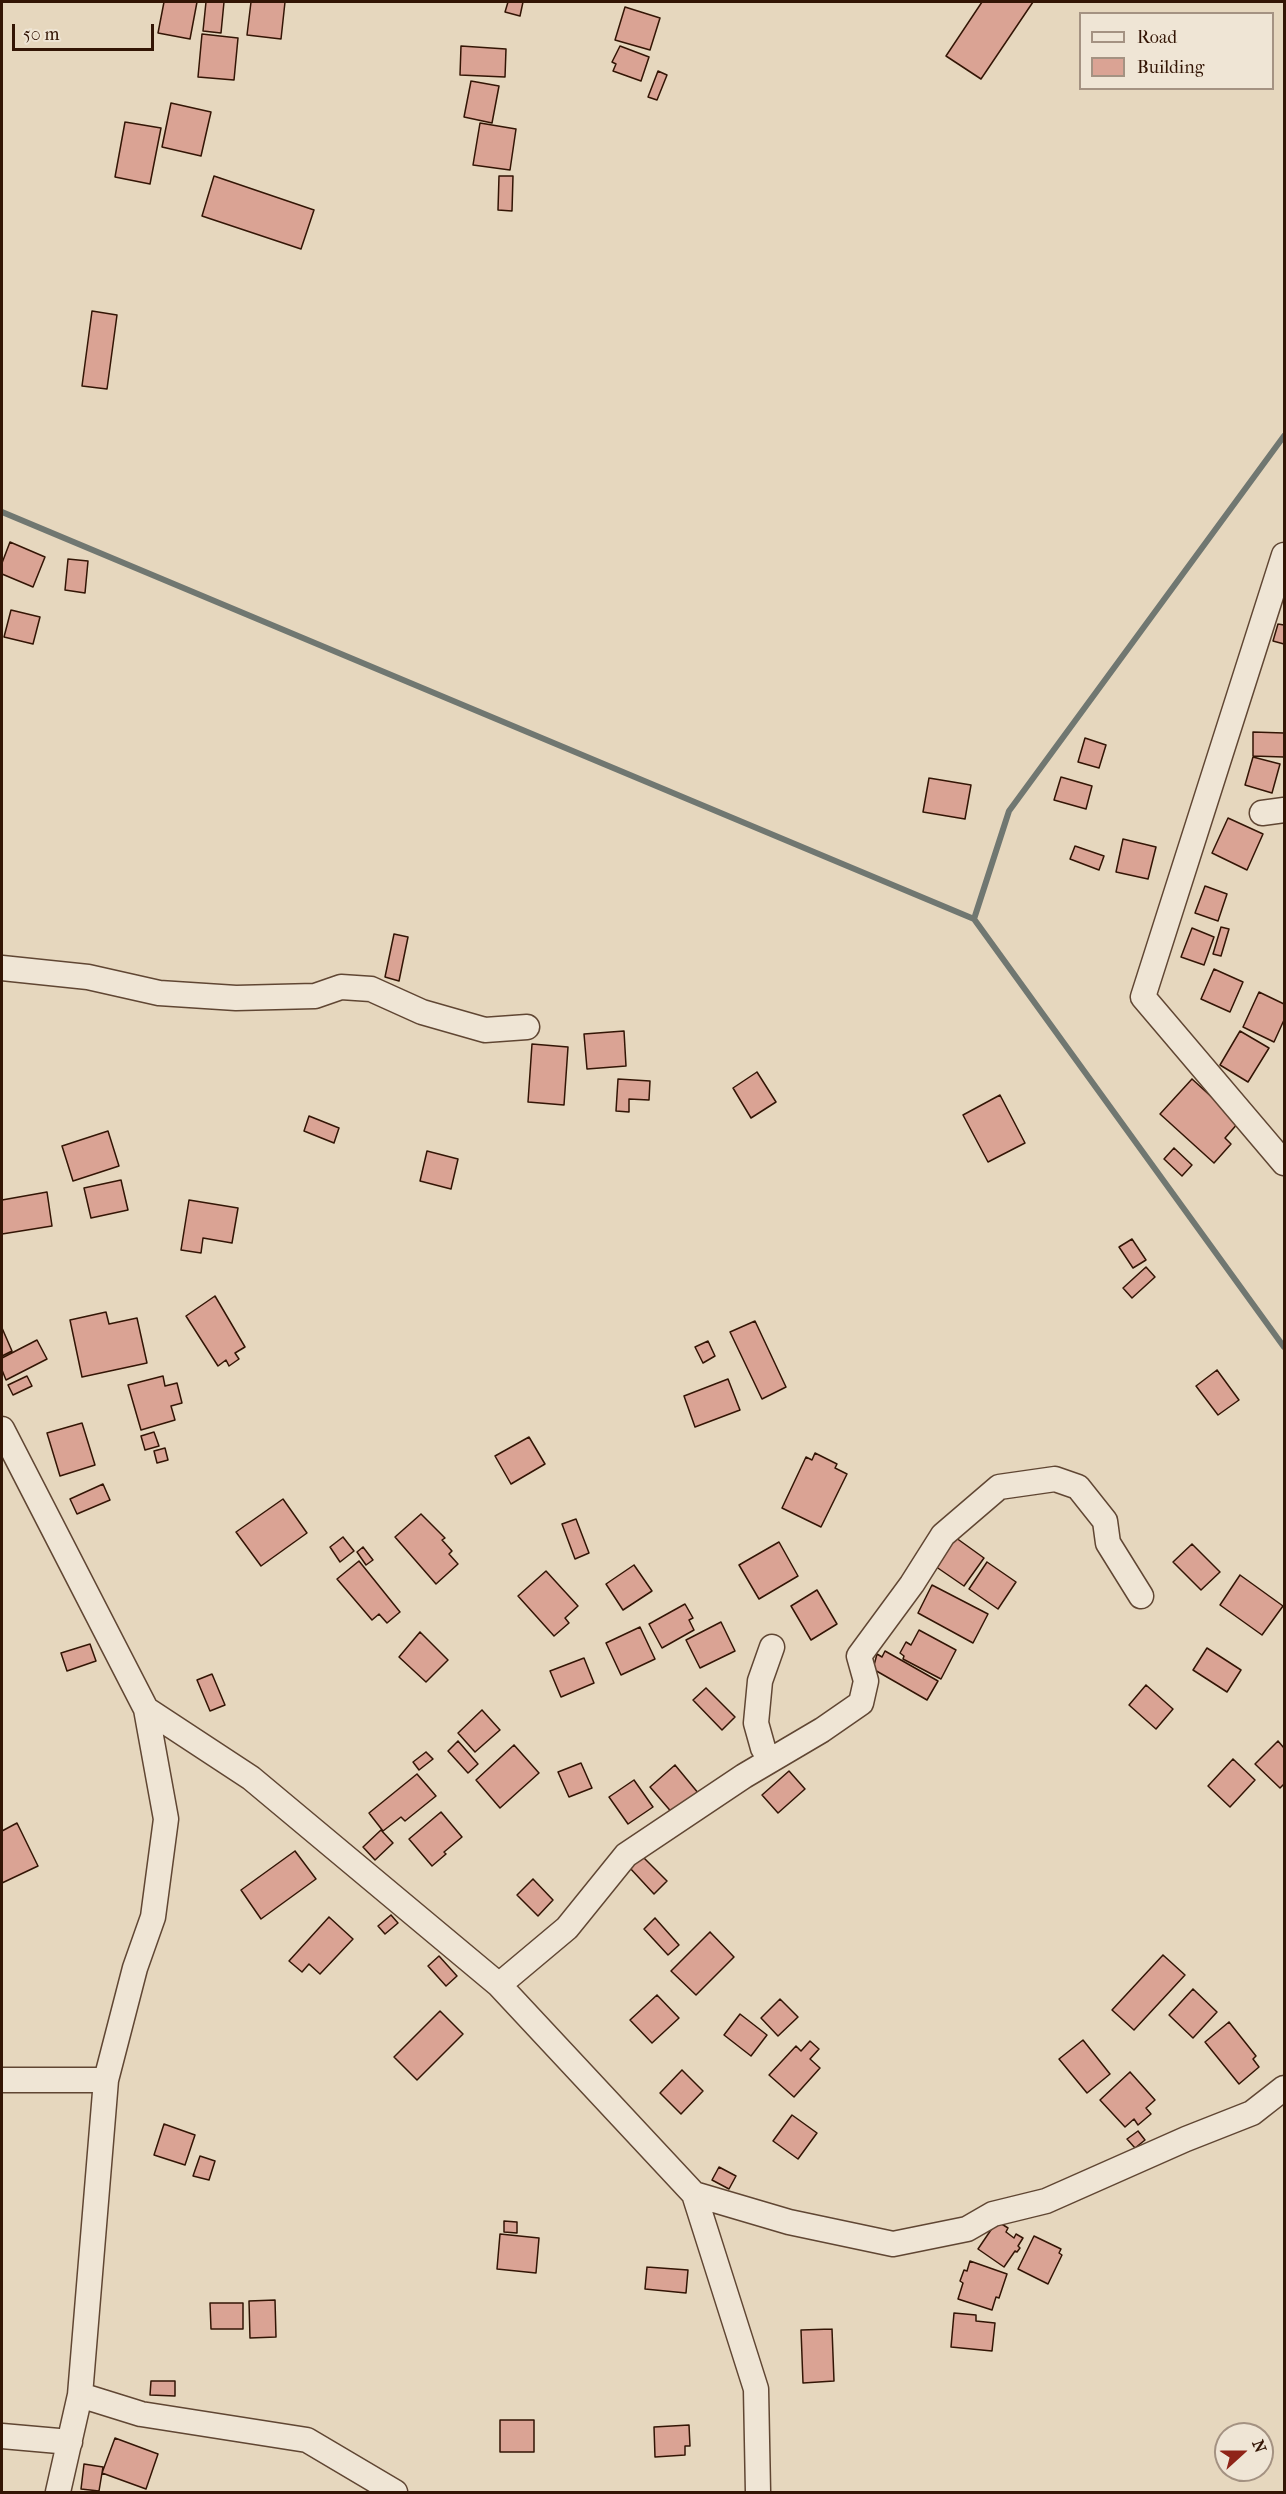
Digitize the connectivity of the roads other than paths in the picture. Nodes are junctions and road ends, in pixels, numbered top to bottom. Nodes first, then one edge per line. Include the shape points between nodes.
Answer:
1 (1284, 555) edge
2 (1276, 608) edge
3 (2, 968) edge
4 (528, 1027) dead end
5 (1284, 1163) edge
6 (2, 1429) edge
7 (1141, 1596) dead end
8 (772, 1647) dead end
9 (146, 1709) junction
10 (770, 1760) junction
11 (499, 1985) junction
12 (2, 2080) edge
13 (106, 2080) junction
14 (1284, 2088) edge
15 (694, 2194) junction
16 (80, 2395) junction
17 (2, 2436) edge
18 (70, 2442) junction
19 (58, 2493) edge
20 (395, 2493) edge
21 (758, 2493) edge

1 - 2 street
2 - 5 street via 1143,997
3 - 4 street via 88,977 159,993 236,998 315,996 341,987 371,989 422,1012 485,1030
6 - 9 street
7 - 10 street via 1108,1543 1105,1521 1078,1487 1055,1479 999,1487 943,1535 859,1656 866,1681 861,1703
8 - 10 street via 760,1681 756,1723
9 - 11 street via 251,1778
9 - 13 street via 166,1819 153,1917 135,1968
10 - 11 street via 626,1855 567,1928
11 - 15 street
12 - 13 street
13 - 16 street
14 - 15 street via 1252,2113 1046,2201 993,2214 967,2229 893,2244 789,2222
15 - 21 street via 756,2389
16 - 18 street
16 - 20 street via 141,2414 307,2440
17 - 18 street
18 - 19 street

